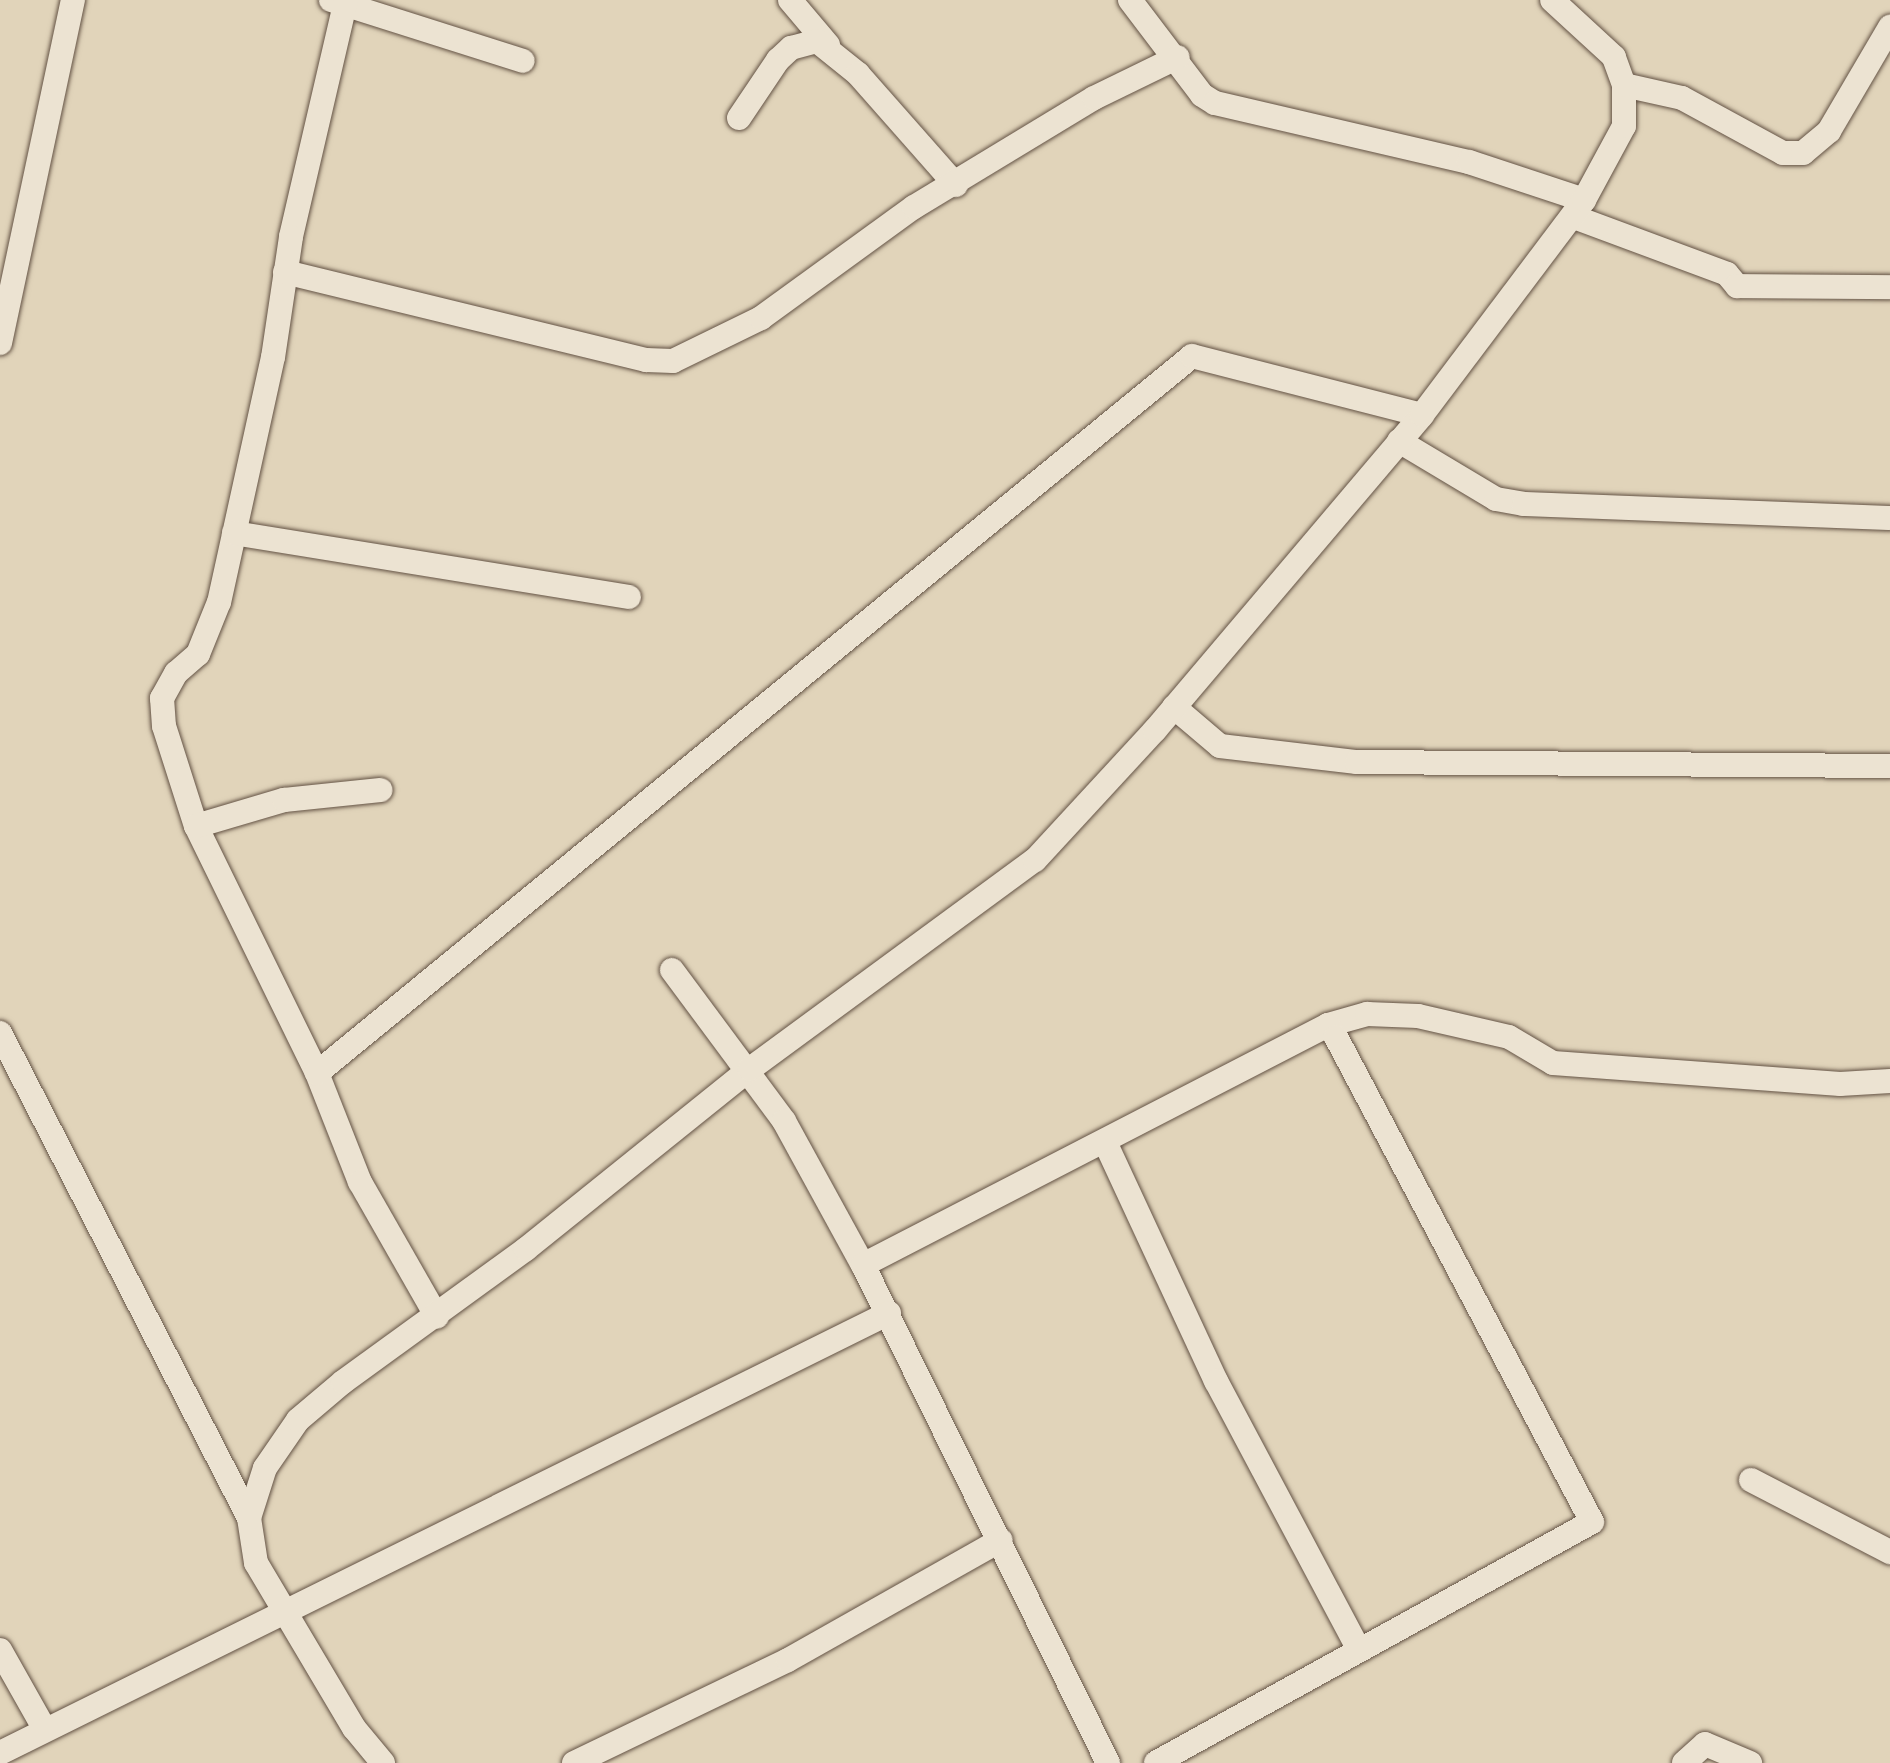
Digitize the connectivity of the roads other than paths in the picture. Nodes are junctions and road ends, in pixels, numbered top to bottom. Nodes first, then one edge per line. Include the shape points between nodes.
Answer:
1 (73, 0) edge
2 (790, 0) edge
3 (1130, 0) edge
4 (1552, 0) edge
5 (340, 2) edge
6 (1890, 27) edge
7 (828, 46) junction
8 (1178, 57) junction
9 (523, 61) dead end
10 (1624, 85) junction
11 (739, 118) dead end
12 (956, 185) junction
13 (1579, 209) junction
14 (285, 272) junction
15 (1890, 287) edge
16 (0, 343) edge
17 (1422, 415) junction
18 (1399, 441) junction
19 (1890, 519) edge
20 (234, 533) junction
21 (629, 597) dead end
22 (1174, 707) junction
23 (1890, 766) edge
24 (380, 790) dead end
25 (196, 826) junction
26 (672, 970) dead end
27 (1328, 1025) junction
28 (0, 1033) edge
29 (750, 1069) junction
30 (317, 1073) junction
31 (1890, 1081) edge
32 (1105, 1142) junction
33 (863, 1265) junction
34 (889, 1313) junction
35 (437, 1317) junction
36 (1751, 1480) dead end
37 (250, 1518) junction
38 (1001, 1540) junction
39 (1890, 1552) edge
40 (285, 1610) junction
41 (0, 1650) edge
42 (1359, 1650) junction
43 (44, 1728) junction
44 (0, 1753) edge
45 (383, 1763) edge
46 (574, 1763) edge
47 (1108, 1763) edge
48 (1156, 1763) edge
49 (1684, 1763) edge
50 (1750, 1763) edge

1 - 16 street
2 - 7 street
3 - 8 street
4 - 10 street via 1614,57
5 - 9 street
5 - 14 street
6 - 10 street via 1829,131 1803,153 1783,153 1682,98
7 - 11 street via 809,40 791,48
7 - 12 street
8 - 12 street via 1094,98
8 - 13 street via 1202,95 1215,103 1469,162
10 - 13 street via 1624,126
12 - 14 street via 914,207 761,318 673,361 646,360
13 - 15 street via 1727,274 1737,286
13 - 17 street
14 - 20 street
17 - 18 street
17 - 30 street via 1192,356
18 - 19 street via 1496,499 1524,504
18 - 22 street
20 - 21 street
20 - 25 street via 206,641 162,698 164,726
22 - 23 street via 1220,746 1357,762
22 - 29 street via 1035,860
24 - 25 street via 284,800
25 - 30 street
26 - 29 street
27 - 31 street via 1367,1014 1418,1016 1509,1037 1553,1063 1840,1084
27 - 32 street
27 - 42 street via 1592,1513 1586,1531
28 - 37 street
29 - 33 street
29 - 35 street
30 - 35 street via 360,1182
32 - 33 street
32 - 42 street via 1216,1381
33 - 34 street
34 - 38 street
34 - 40 street
35 - 37 street via 298,1420 265,1468
36 - 39 street
37 - 40 street via 256,1563
38 - 46 street via 788,1660
38 - 47 street
40 - 43 street
40 - 45 street via 354,1728
41 - 43 street
42 - 48 street
43 - 44 street
49 - 50 street via 1705,1744

